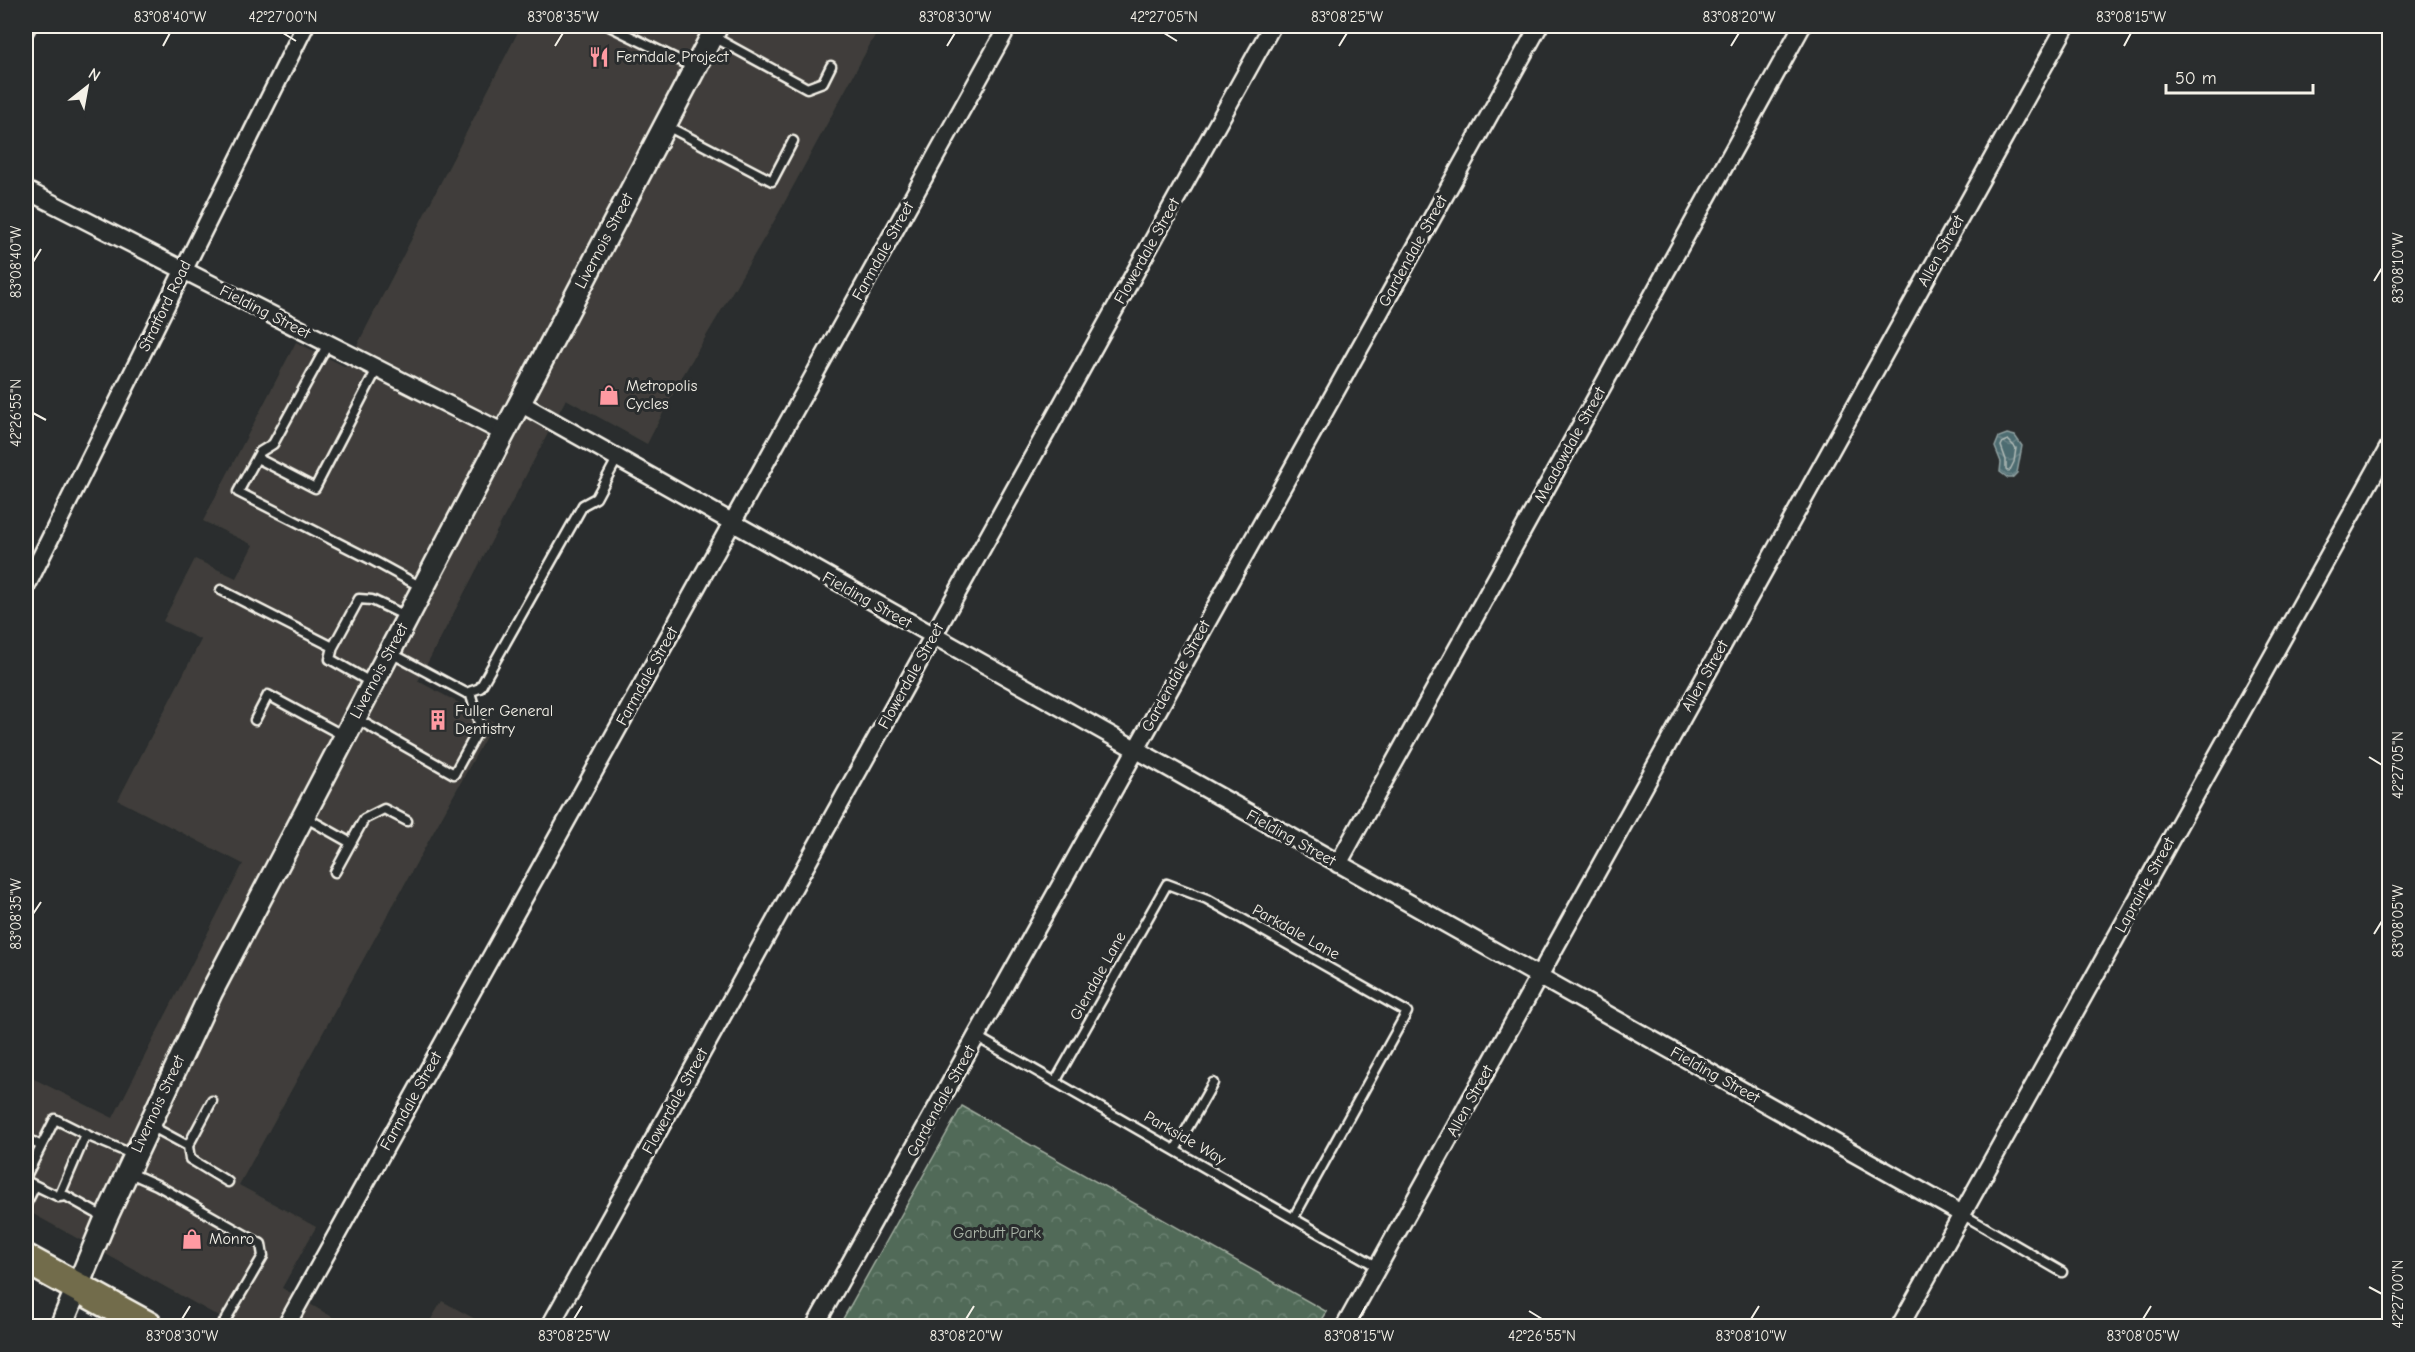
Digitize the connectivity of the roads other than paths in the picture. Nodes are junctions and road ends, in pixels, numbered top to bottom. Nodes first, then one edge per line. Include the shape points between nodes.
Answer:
1 (305, 26) edge
2 (609, 26) edge
3 (1008, 26) edge
4 (1272, 26) edge
5 (1539, 26) edge
6 (1802, 26) edge
7 (2066, 26) edge
8 (714, 31) edge
9 (831, 66) dead end
10 (695, 68) junction
11 (665, 125) junction
12 (793, 141) dead end
13 (26, 190) edge
14 (182, 271) junction
15 (328, 344) junction
16 (377, 369) junction
17 (520, 403) junction
18 (504, 433) junction
19 (2390, 445) edge
20 (618, 457) junction
21 (257, 459) junction
22 (731, 524) junction
23 (26, 586) edge
24 (423, 589) junction
25 (221, 590) dead end
26 (408, 617) junction
27 (933, 637) junction
28 (333, 647) junction
29 (389, 652) junction
30 (372, 683) junction
31 (470, 692) junction
32 (255, 720) dead end
33 (349, 727) junction
34 (1136, 749) junction
35 (303, 816) junction
36 (408, 821) dead end
37 (351, 843) junction
38 (1338, 864) junction
39 (335, 872) dead end
40 (1167, 884) joint
41 (1539, 976) junction
42 (977, 1037) junction
43 (1055, 1082) junction
44 (1213, 1083) dead end
45 (212, 1101) dead end
46 (148, 1125) junction
47 (86, 1134) junction
48 (26, 1138) edge
49 (41, 1146) junction
50 (188, 1146) junction
51 (1175, 1150) junction
52 (131, 1163) junction
53 (26, 1172) edge
54 (26, 1181) edge
55 (228, 1182) dead end
56 (35, 1186) junction
57 (59, 1197) junction
58 (27, 1198) edge
59 (1962, 1214) junction
60 (1294, 1217) junction
61 (106, 1218) junction
62 (26, 1259) edge
63 (1378, 1266) junction
64 (2062, 1272) dead end
65 (77, 1287) junction
66 (61, 1326) edge
67 (148, 1326) edge
68 (222, 1326) edge
69 (286, 1326) edge
70 (550, 1326) edge
71 (815, 1326) edge
72 (1345, 1326) edge
73 (1900, 1326) edge

1 - 14 street, Stratford Road
2 - 10 lane
3 - 22 street, Farmdale Street
4 - 27 street, Flowerdale Street
5 - 34 street, Gardendale Street
6 - 38 street, Meadowdale Street
7 - 41 street, Allen Street
8 - 9 lane via 807,88 823,82
8 - 10 street, Livernois Street
10 - 11 street, Livernois Street
11 - 12 lane via 772,181
11 - 17 street, Livernois Street
13 - 14 street, Fielding Street
14 - 15 street, Fielding Street
14 - 23 street, Stratford Road
15 - 16 street, Fielding Street
15 - 21 lane via 273,444 260,452
16 - 18 street, Fielding Street
16 - 21 lane via 315,488
17 - 18 street, Livernois Street
17 - 20 street, Fielding Street
18 - 24 street, Livernois Street
19 - 59 street, Laprairie Street
20 - 22 street, Fielding Street
20 - 31 lane via 596,498 583,505 480,688
21 - 24 lane via 238,492
22 - 27 street, Fielding Street
22 - 69 street, Farmdale Street
24 - 26 street, Livernois Street
25 - 28 lane
26 - 28 lane via 372,600 359,599
26 - 29 street, Livernois Street
27 - 34 street, Fielding Street
27 - 70 street, Flowerdale Street
28 - 30 lane via 330,659
29 - 30 street, Livernois Street
29 - 31 lane
30 - 33 street, Livernois Street
31 - 33 lane via 480,727 454,774
32 - 33 lane via 268,695
33 - 35 street, Livernois Street
34 - 38 street, Fielding Street
34 - 42 street, Gardendale Street
35 - 37 lane
35 - 46 street, Livernois Street
36 - 37 lane via 384,809 364,819
37 - 39 lane
38 - 41 street, Fielding Street
40 - 43 lane, Glendale Lane
40 - 60 lane, Parkdale Lane via 1207,899 1407,1012
41 - 59 street, Fielding Street
41 - 63 street, Allen Street
42 - 43 lane, Parkside Way
42 - 71 street, Gardendale Street
43 - 51 lane, Parkside Way
44 - 51 lane
45 - 50 lane
46 - 50 lane
46 - 52 street, Livernois Street
47 - 49 lane via 55,1119
47 - 52 lane
47 - 57 lane
48 - 49 lane
49 - 53 lane
50 - 55 lane via 190,1159
51 - 60 lane, Parkside Way
52 - 61 street, Livernois Street
52 - 68 lane via 157,1185 261,1244 263,1256
54 - 56 lane
56 - 57 lane
56 - 58 lane
57 - 61 lane via 66,1196
59 - 64 lane, Fielding Street
59 - 73 street, Laprairie Street
60 - 63 lane, Parkside Way
61 - 65 street, Livernois Street
62 - 65 highway
63 - 72 street, Allen Street
65 - 66 street, Livernois Street
65 - 67 highway

